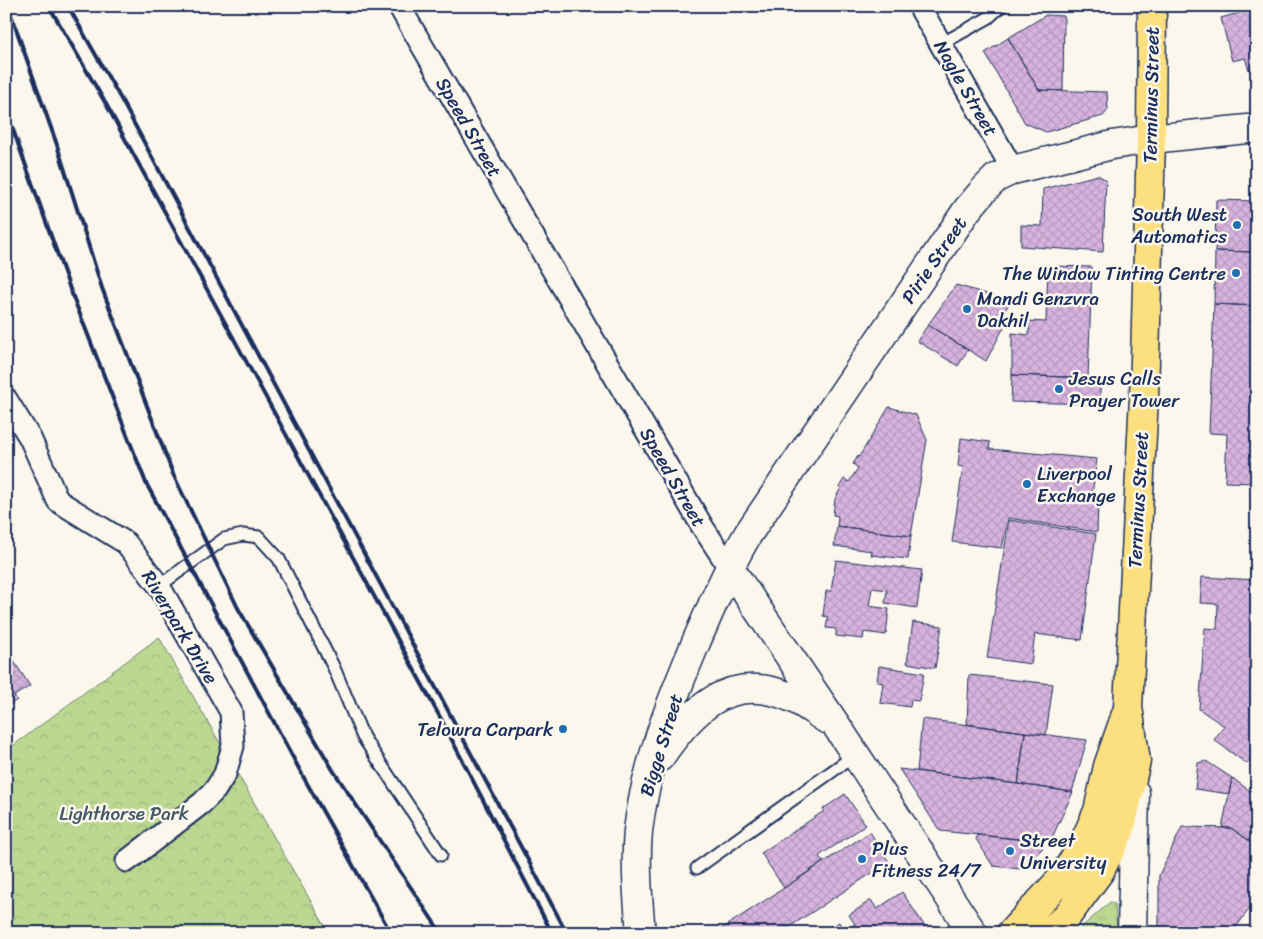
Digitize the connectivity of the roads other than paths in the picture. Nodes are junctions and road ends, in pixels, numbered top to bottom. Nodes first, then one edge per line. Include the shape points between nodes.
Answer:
1 (399, 6) edge
2 (918, 6) edge
3 (1001, 6) edge
4 (1152, 6) edge
5 (941, 44) junction
6 (1257, 128) edge
7 (1151, 139) junction
8 (1014, 170) junction
9 (6, 398) edge
10 (729, 567) junction
11 (159, 586) junction
12 (1128, 707) junction
13 (836, 725) junction
14 (855, 755) junction
15 (1136, 761) junction
16 (648, 775) junction
17 (441, 855) dead end
18 (127, 861) dead end
19 (697, 868) dead end
20 (641, 933) edge
21 (973, 933) edge
22 (1011, 933) edge
23 (1048, 933) edge
24 (1132, 933) edge

1 - 10 street, Speed Street
2 - 5 street, Nagle Street
3 - 5 lane via 988,18
4 - 7 highway, Terminus Street
5 - 8 street, Nagle Street
6 - 7 street, Pirie Street
7 - 8 street, Pirie Street via 1104,147
7 - 12 highway, Terminus Street via 1144,397
8 - 10 street, Pirie Street via 996,178 968,210 751,529
9 - 11 street, Riverpark Drive via 30,438 58,501 126,544
10 - 13 street, Speed Street
10 - 16 street, Bigge Street via 678,685
11 - 17 lane via 224,539 243,535 259,537 279,559 334,668 363,737
11 - 18 street, Riverpark Drive via 231,712 232,746 225,774 215,790
12 - 15 highway, Terminus Street
12 - 22 highway via 1108,766 1098,812 1082,847 1062,878
13 - 14 street, Speed Street
13 - 16 street via 791,697 752,688 734,690 695,713 672,739
14 - 19 lane
14 - 21 street, Speed Street
15 - 23 highway via 1120,831 1100,872 1067,916
15 - 24 street, Terminus Street
16 - 20 street, Bigge Street via 638,832 637,894

